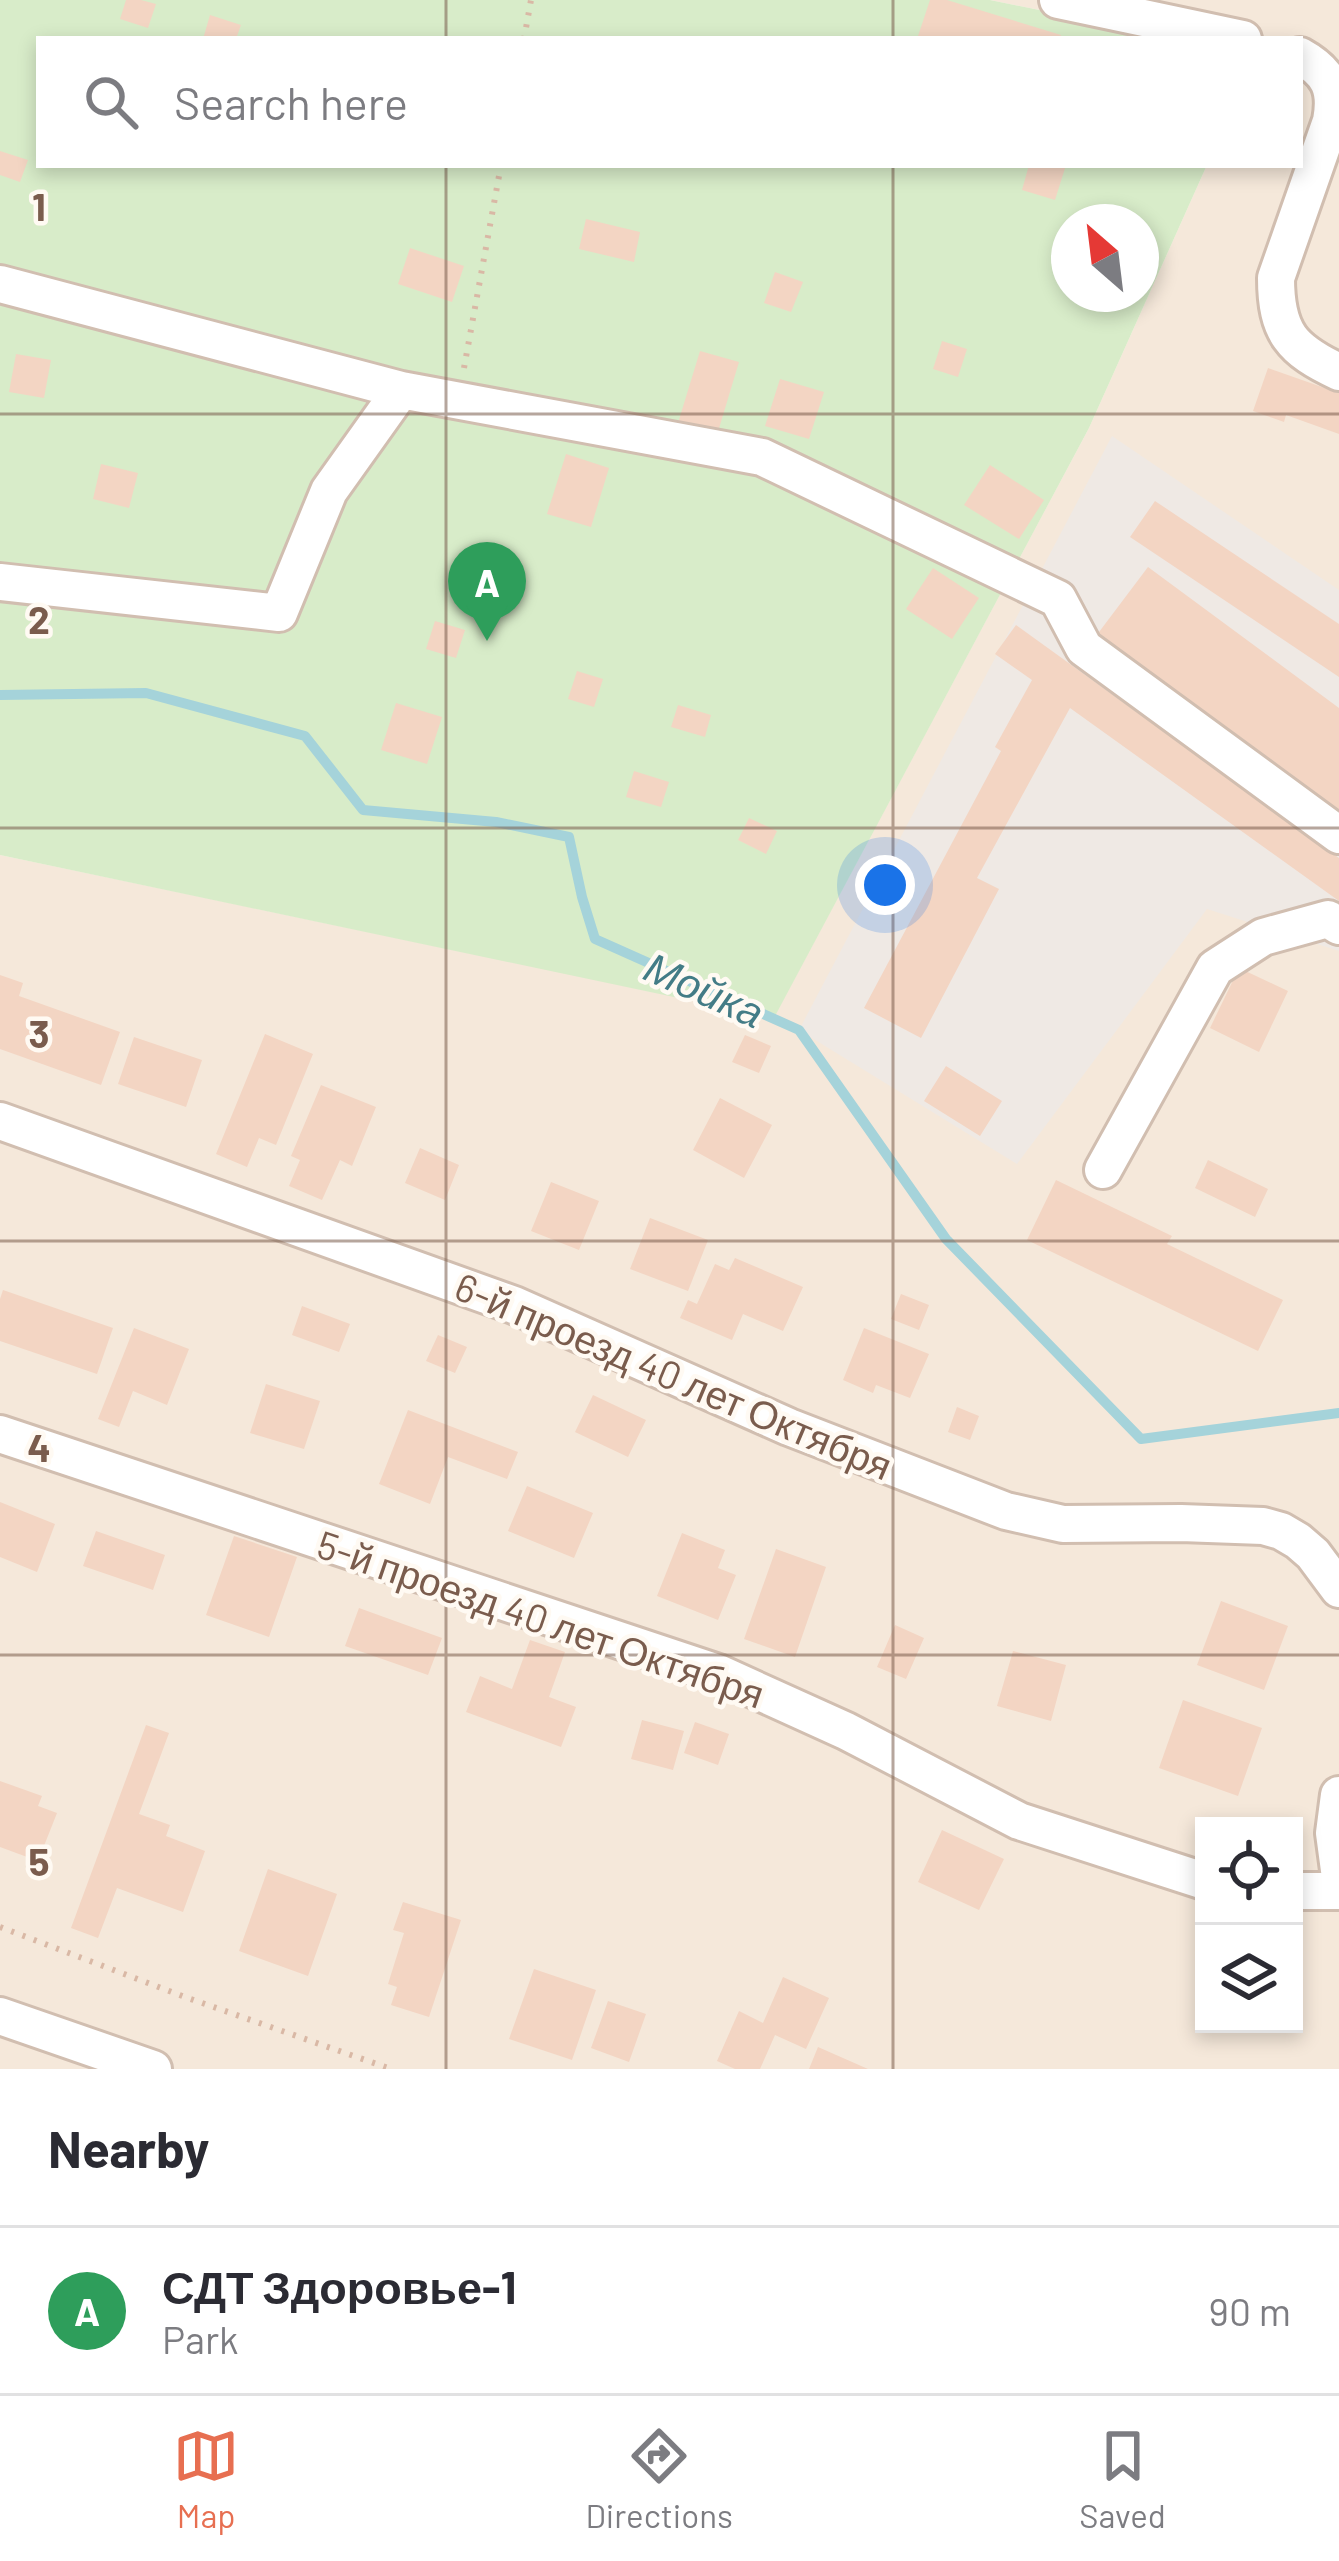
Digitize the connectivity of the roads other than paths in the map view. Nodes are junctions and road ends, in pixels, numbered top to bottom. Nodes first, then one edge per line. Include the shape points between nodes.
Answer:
1 (1058, 0) edge
2 (1229, 36) edge
3 (1303, 58) edge
4 (0, 284) edge
5 (1339, 372) edge
6 (401, 390) junction
7 (0, 582) edge
8 (1339, 835) edge
9 (1339, 926) edge
10 (0, 1121) edge
11 (1103, 1170) dead end
12 (0, 1434) edge
13 (1339, 1589) edge
14 (1339, 1795) edge
15 (1339, 1870) edge
16 (1195, 1878) edge
17 (1303, 1891) edge
18 (1339, 1891) edge
19 (0, 2016) edge
20 (153, 2069) edge

1 - 2 street
3 - 5 street via 1331,86 1334,105 1276,278 1276,302 1305,356
4 - 6 street
6 - 7 street via 329,491 279,614
6 - 8 street via 762,457 1058,599 1084,648
9 - 11 street via 1328,919 1263,937 1215,968
10 - 13 street, 6-й проезд 40 лет Октября via 514,1305 789,1427 1006,1511 1063,1524 1263,1526 1298,1540
12 - 16 street, 5-й проезд 40 лет Октября via 718,1673 1019,1821
14 - 15 street
17 - 18 street
19 - 20 street

